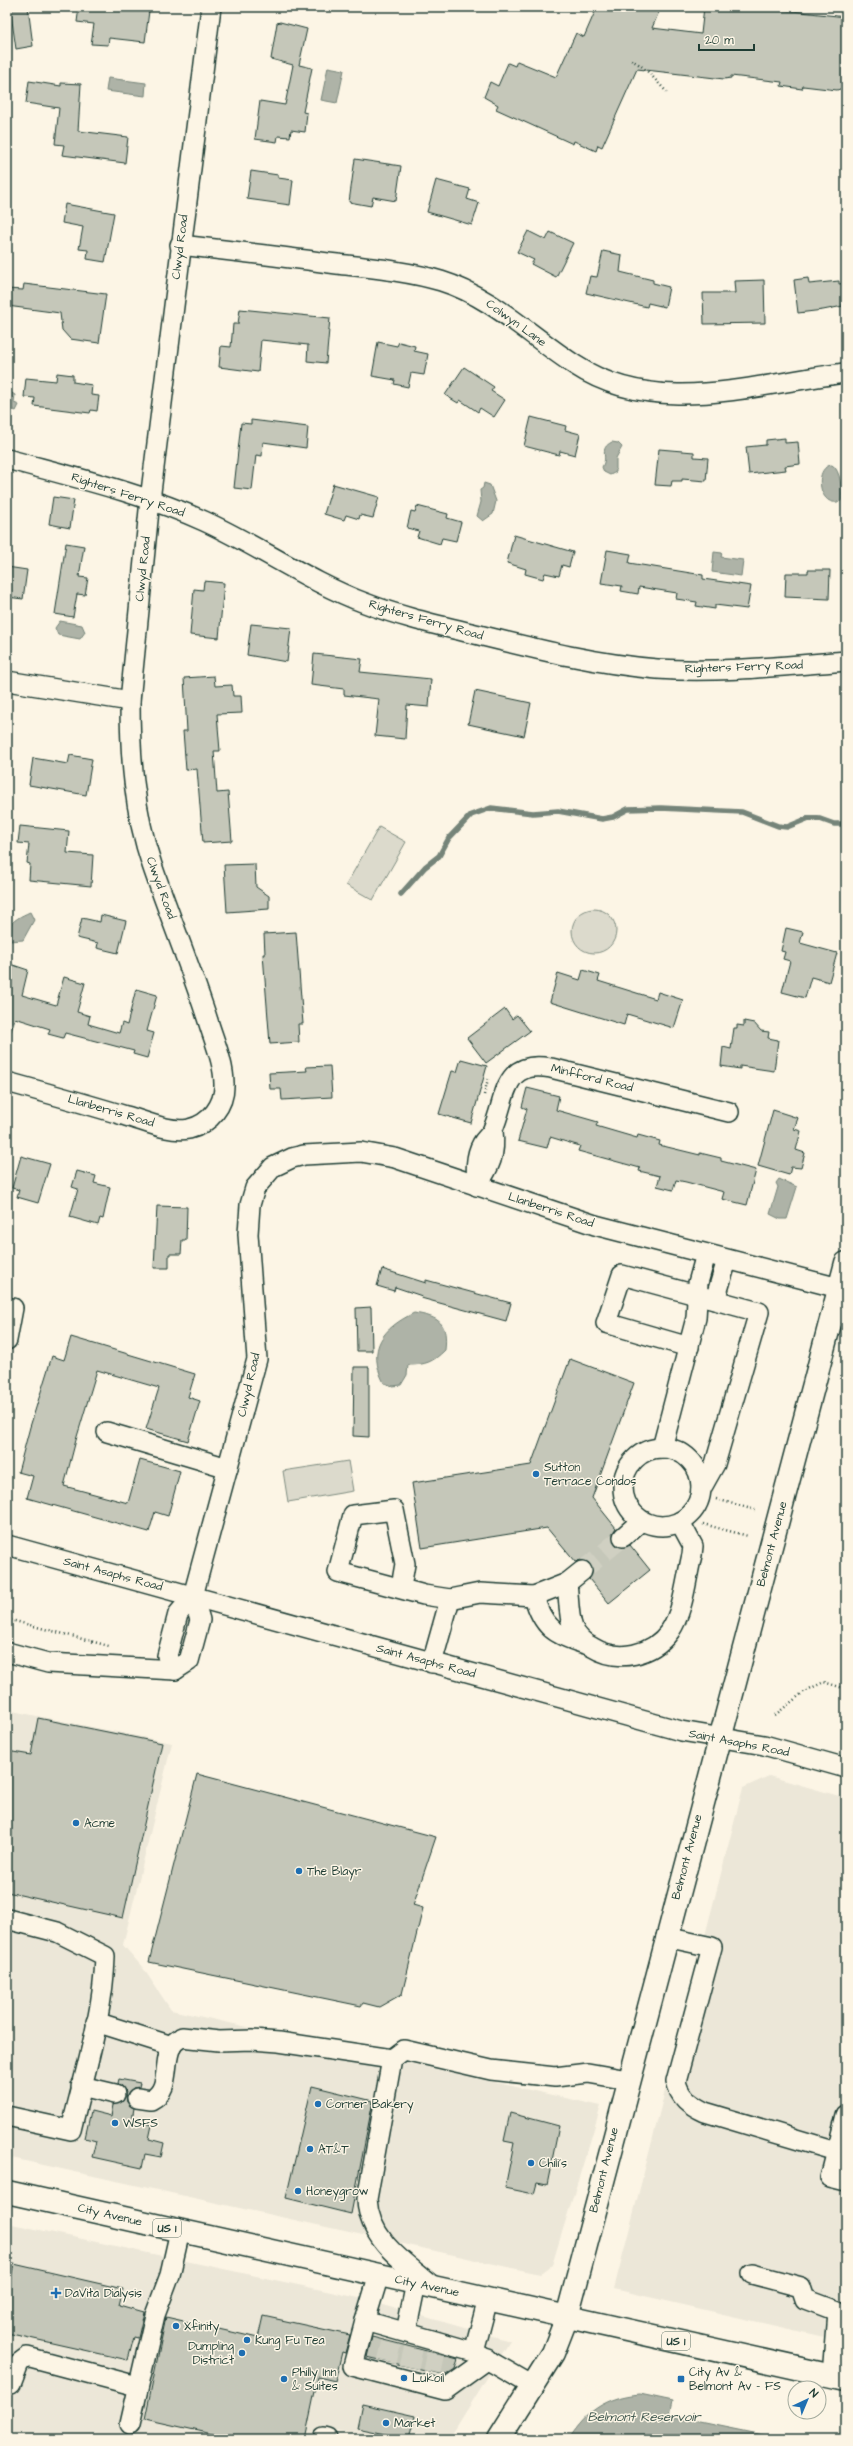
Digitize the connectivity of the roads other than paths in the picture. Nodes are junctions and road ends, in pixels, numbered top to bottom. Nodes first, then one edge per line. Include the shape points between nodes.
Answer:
1 (211, 7) edge
2 (180, 244) junction
3 (846, 373) edge
4 (7, 459) edge
5 (150, 500) junction
6 (846, 661) edge
7 (7, 681) edge
8 (130, 701) junction
9 (7, 1082) edge
10 (729, 1112) dead end
11 (212, 1116) joint
12 (266, 1173) joint
13 (477, 1186) junction
14 (706, 1254) junction
15 (727, 1260) junction
16 (846, 1263) edge
17 (839, 1288) junction
18 (707, 1298) junction
19 (13, 1308) dead end
20 (7, 1340) edge
21 (689, 1347) junction
22 (107, 1432) dead end
23 (662, 1448) junction
24 (228, 1468) junction
25 (701, 1492) junction
26 (641, 1521) junction
27 (683, 1521) junction
28 (623, 1536) tunnel mouth
29 (7, 1545) edge
30 (582, 1571) tunnel mouth
31 (567, 1583) junction
32 (401, 1587) junction
33 (193, 1596) junction
34 (534, 1596) junction
35 (450, 1599) junction
36 (585, 1644) junction
37 (7, 1652) edge
38 (432, 1663) junction
39 (720, 1738) junction
40 (846, 1768) edge
41 (7, 1919) edge
42 (666, 1936) junction
43 (96, 2022) junction
44 (172, 2046) junction
45 (392, 2060) junction
46 (628, 2080) junction
47 (82, 2086) junction
48 (115, 2094) dead end
49 (137, 2098) dead end
50 (846, 2115) edge
51 (7, 2116) edge
52 (836, 2151) junction
53 (846, 2182) edge
54 (7, 2192) edge
55 (180, 2231) junction
56 (752, 2274) dead end
57 (379, 2275) junction
58 (425, 2285) junction
59 (488, 2299) junction
60 (567, 2317) junction
61 (365, 2322) junction
62 (404, 2337) junction
63 (481, 2355) junction
64 (839, 2378) edge
65 (7, 2383) edge
66 (137, 2386) junction
67 (532, 2386) junction
68 (130, 2424) dead end
69 (500, 2439) edge

1 - 2 street, Clwyd Road
2 - 3 street, Colwyn Lane via 404,272 441,281 492,304 576,366 638,390 659,394 699,394
2 - 5 street, Clwyd Road
4 - 5 street, Righters Ferry Road
5 - 6 street, Righters Ferry Road via 229,533 344,595 365,603 416,619 563,655 624,665 693,670
5 - 8 street, Clwyd Road
7 - 8 street
8 - 11 street, Clwyd Road via 133,773 142,829 152,864 198,989 224,1076 222,1103
9 - 11 street, Llanberris Road via 172,1129 193,1128
10 - 13 street, Minfford Road via 551,1068 532,1067 516,1073 508,1081 493,1131 482,1144 476,1164
12 - 13 street, Llanberris Road via 282,1162 304,1155 361,1152 401,1160
12 - 24 street, Clwyd Road via 253,1192 248,1221 257,1359
13 - 14 street, Llanberris Road via 595,1225
14 - 15 street, Llanberris Road
14 - 18 street via 698,1283
15 - 17 street, Llanberris Road
15 - 18 street
16 - 17 main road, Belmont Avenue
17 - 39 main road, Belmont Avenue
18 - 21 street
18 - 21 street via 622,1276 606,1323
18 - 25 street via 759,1312 715,1464
19 - 20 street
21 - 23 street
22 - 24 street
23 - 25 street via 682,1454 690,1460 697,1469
23 - 26 street via 644,1452 636,1457 624,1476 624,1499
24 - 33 street, Clwyd Road
25 - 27 street via 695,1508
26 - 27 street via 661,1527
26 - 28 street
27 - 36 street via 693,1546 692,1555 677,1619 670,1631 656,1645 639,1654 621,1656 602,1653
29 - 33 street, Saint Asaphs Road
30 - 31 street
31 - 34 street
31 - 36 street via 573,1629
32 - 32 street via 338,1572 353,1515 394,1510 405,1564
32 - 35 street via 424,1595
33 - 37 street via 178,1614 167,1656 175,1670 48,1663
33 - 38 street, Saint Asaphs Road
34 - 35 street via 480,1593
34 - 36 street via 539,1615 553,1630 566,1638
35 - 38 street
38 - 39 street, Saint Asaphs Road via 681,1731
39 - 40 street, Saint Asaphs Road via 764,1745
39 - 42 main road, Belmont Avenue
41 - 43 street via 56,1932 105,1956 105,1973
42 - 46 main road, Belmont Avenue
42 - 52 street via 712,1947 676,2081 683,2097 692,2106 704,2112
43 - 44 street
43 - 47 street
44 - 45 street via 182,2037 219,2041 252,2040 312,2046
44 - 49 street via 162,2090 151,2100
45 - 46 street via 404,2050 491,2070 555,2077 588,2073
45 - 58 street via 367,2199 367,2212 377,2236
46 - 60 main road, Belmont Avenue
47 - 48 street
47 - 51 street via 71,2130
50 - 52 street
52 - 53 street via 830,2178
54 - 55 main road, City Avenue / US 1
55 - 57 main road, City Avenue / US 1
55 - 66 street via 170,2275 155,2315
56 - 64 street via 801,2287 805,2299 837,2311
57 - 58 main road, City Avenue / US 1
57 - 61 street
58 - 59 main road, City Avenue / US 1
58 - 62 street
59 - 60 main road, City Avenue / US 1
59 - 63 street
60 - 64 main road, City Avenue / US 1
60 - 67 main road, Belmont Avenue via 553,2353
61 - 62 street
61 - 63 street via 353,2366 386,2368 408,2373 430,2379 445,2390
62 - 63 street
63 - 67 street
65 - 66 street via 11,2384 19,2363 27,2357
66 - 68 street
67 - 69 main road, Belmont Avenue

